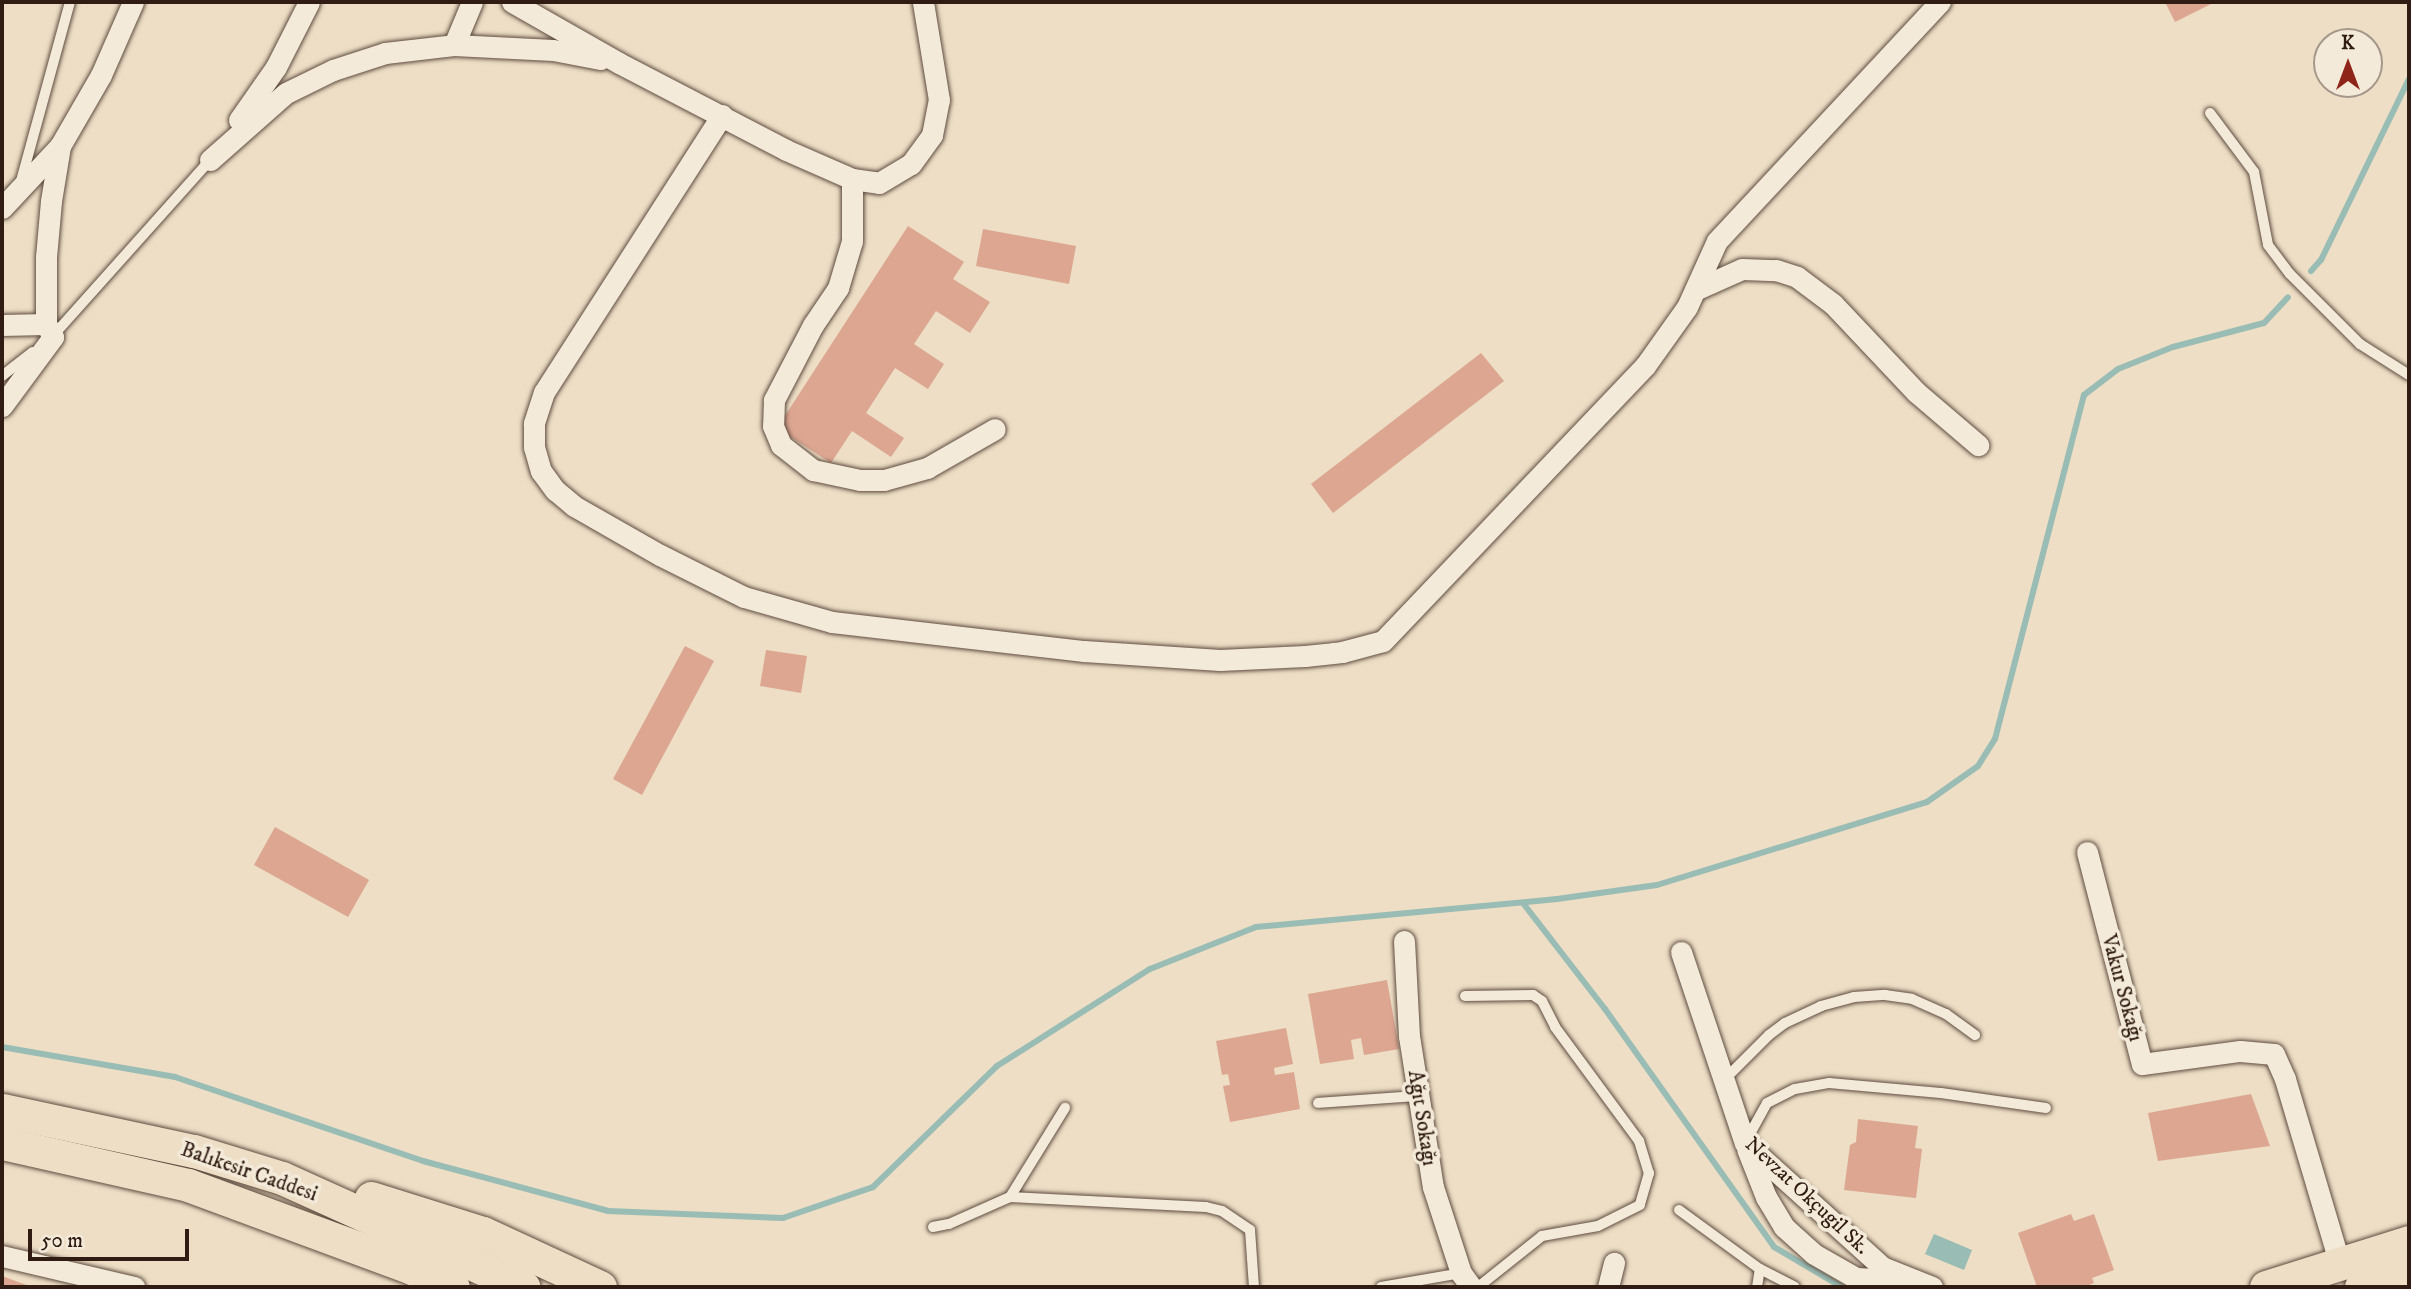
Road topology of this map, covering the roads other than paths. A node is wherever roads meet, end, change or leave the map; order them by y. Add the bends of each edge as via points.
1 (70, 2) edge
2 (133, 2) edge
3 (309, 2) edge
4 (472, 2) edge
5 (512, 2) edge
6 (923, 2) edge
7 (1940, 2) edge
8 (454, 45) junction
9 (619, 63) junction
10 (2210, 113) dead end
11 (722, 115) junction
12 (60, 146) junction
13 (210, 160) junction
14 (852, 179) junction
15 (19, 187) junction
16 (2, 208) edge
17 (1695, 290) junction
18 (2, 326) edge
19 (49, 331) junction
20 (2409, 375) edge
21 (2, 376) edge
22 (2, 407) edge
23 (995, 429) dead end
24 (1978, 445) dead end
25 (2087, 852) dead end
26 (1404, 941) dead end
27 (1681, 952) dead end
28 (1465, 996) dead end
29 (1975, 1035) dead end
30 (1724, 1080) junction
31 (1419, 1096) junction
32 (1318, 1103) dead end
33 (1065, 1108) dead end
34 (2046, 1108) dead end
35 (2, 1110) edge
36 (2, 1143) edge
37 (1745, 1143) junction
38 (282, 1178) junction
39 (1010, 1197) junction
40 (1679, 1210) dead end
41 (268, 1213) junction
42 (933, 1227) dead end
43 (2409, 1242) edge
44 (2, 1256) edge
45 (1614, 1263) dead end
46 (1760, 1269) junction
47 (2409, 1271) edge
48 (2351, 1276) edge
49 (1466, 1280) edge
50 (1892, 1280) edge
51 (134, 1287) edge
52 (397, 1287) edge
53 (453, 1287) edge
54 (523, 1287) edge
55 (600, 1287) edge
56 (1254, 1287) edge
57 (1381, 1287) edge
58 (1478, 1287) edge
59 (1608, 1287) edge
60 (1757, 1287) edge
61 (1795, 1287) edge
62 (1932, 1287) edge
63 (2266, 1287) edge

1 - 15 lane
2 - 12 street via 101,75
3 - 13 street via 276,67
4 - 8 street
5 - 9 street
6 - 14 street via 939,100 932,135 911,164 879,183
7 - 17 street via 1717,241
8 - 9 street via 553,50
8 - 13 street via 385,52 333,70 286,93
9 - 11 street
10 - 20 lane via 2254,172 2268,245 2290,274 2360,344
11 - 14 street
11 - 17 street via 558,367 534,423 534,447 541,471 574,506 744,597 832,622 1084,651 1220,660 1342,652 1383,641 1645,366
12 - 15 street
12 - 19 street via 48,226
13 - 19 lane
14 - 23 street via 852,241 838,288 774,400 773,426 781,445 813,470 884,480 927,468
15 - 16 street
17 - 24 street via 1742,269 1776,270 1797,277 1833,303 1916,393
18 - 19 street
19 - 21 lane
19 - 22 street
25 - 48 street, Vakur Sokağı via 2142,1064 2240,1051 2274,1054
26 - 31 street, Ağıt Sokağı via 1409,1036
27 - 30 street, Nevzat Okçugil Sk.
28 - 58 lane via 1533,995 1542,1001 1555,1027 1639,1141 1649,1173 1640,1205 1598,1226 1542,1236
29 - 30 lane via 1946,1014 1912,999 1854,997 1785,1023
30 - 37 street, Nevzat Okçugil Sk.
31 - 32 lane
31 - 49 street, Ağıt Sokağı via 1433,1187
33 - 39 lane
34 - 37 lane via 1829,1083 1796,1089 1768,1103
35 - 38 main road, Balıkesir Caddesi via 194,1151
36 - 41 main road, Balıkesir Caddesi via 188,1185
37 - 50 street, Nevzat Okçugil Sk.
37 - 50 street via 1766,1197 1784,1227 1814,1254 1856,1278
38 - 54 main road, Balıkesir Caddesi
38 - 55 main road via 357,1194 483,1233
39 - 42 lane
39 - 56 lane via 1222,1211 1250,1230
40 - 46 lane
41 - 52 main road
41 - 53 main road, Balıkesir Caddesi
43 - 48 main road
44 - 51 street
45 - 59 street
46 - 60 lane
46 - 61 lane
47 - 48 main road
48 - 63 main road
49 - 57 lane
50 - 62 street, Nevzat Okçugil Sk.

